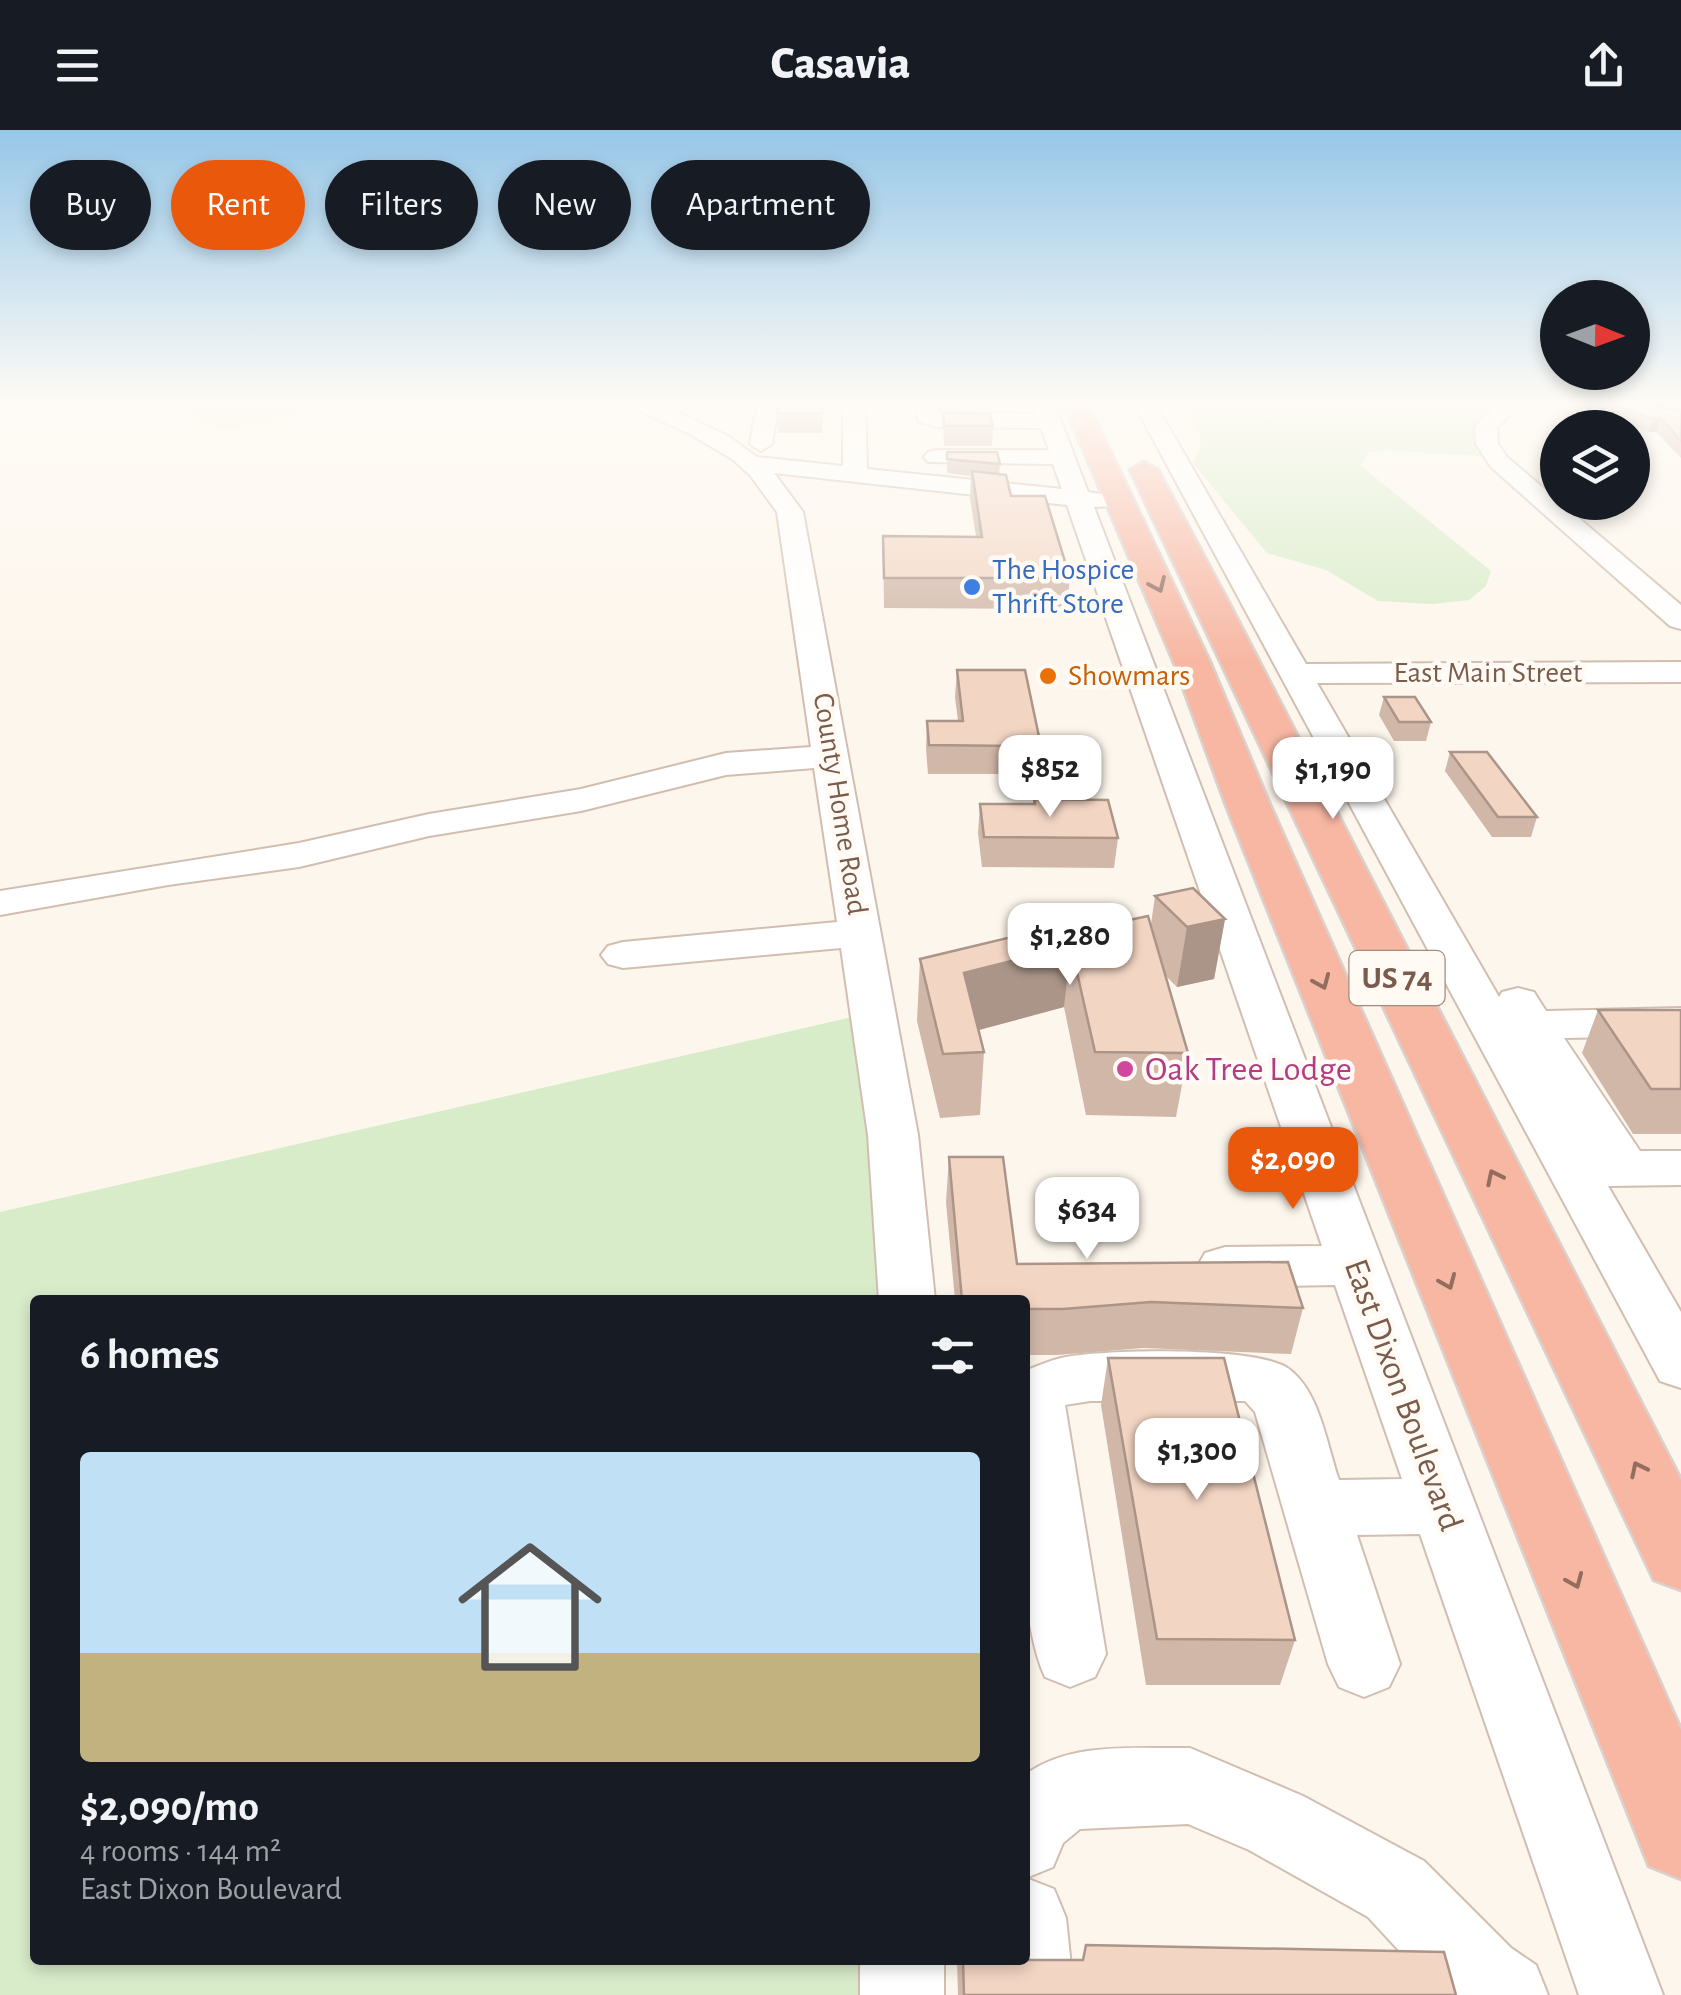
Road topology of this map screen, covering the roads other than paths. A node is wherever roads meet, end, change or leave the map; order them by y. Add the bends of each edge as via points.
1 (776, 487) edge
2 (1066, 487) edge
3 (1075, 487) edge
4 (1154, 487) edge
5 (1190, 487) edge
6 (1528, 487) edge
7 (1681, 620) edge
8 (1182, 641) junction
9 (1681, 672) edge
10 (1294, 674) junction
11 (830, 756) junction
12 (1308, 788) junction
13 (1359, 789) junction
14 (1188, 803) junction
15 (1248, 804) junction
16 (0, 903) edge
17 (861, 932) junction
18 (623, 955) dead end
19 (1681, 1022) edge
20 (1513, 1025) junction
21 (1428, 1044) junction
22 (1552, 1093) junction
23 (1681, 1168) edge
24 (1625, 1169) junction
25 (1572, 1170) junction
26 (1356, 1265) junction
27 (1180, 1267) edge
28 (907, 1295) edge
29 (1681, 1366) edge
30 (1030, 1396) edge
31 (1030, 1402) edge
32 (1444, 1506) junction
33 (1315, 1508) junction
34 (1681, 1556) edge
35 (1070, 1654) dead end
36 (1364, 1664) dead end
37 (1030, 1824) edge
38 (1681, 1834) edge
39 (902, 1965) edge
40 (1029, 1965) edge
41 (902, 1995) edge
42 (1032, 1995) edge
43 (1506, 1995) edge
44 (1621, 1995) edge

1 - 11 street, County Home Road via 790,512
2 - 14 street, East Dixon Boulevard
3 -> 8 highway, US 74
4 - 12 highway, US 74
5 - 10 street
6 - 7 street
8 - 12 highway via 1224,683 1268,774
8 - 15 highway, US 74
9 - 10 street, East Main Street
10 - 13 street
11 - 16 street via 726,764 300,856
11 - 17 street, County Home Road
12 - 13 street
12 - 21 highway, US 74
13 - 20 street via 1456,962 1490,965
14 - 15 street
14 - 26 street, East Dixon Boulevard
15 - 21 highway via 1286,818 1368,977
15 -> 38 highway, US 74
17 - 18 street
17 - 28 street, County Home Road via 893,1135
19 - 20 street
20 - 22 street
34 -> 21 highway, US 74
22 - 24 street
22 - 25 street
23 - 24 street
24 - 25 street
25 - 29 street
26 - 27 street
26 - 32 street, East Dixon Boulevard
30 - 33 street via 1063,1380 1256,1378 1282,1401
31 - 35 street
32 - 33 street
32 - 44 street, East Dixon Boulevard
33 - 36 street
37 - 43 street via 1063,1794 1190,1786 1396,1889
39 - 41 street
40 - 42 street

